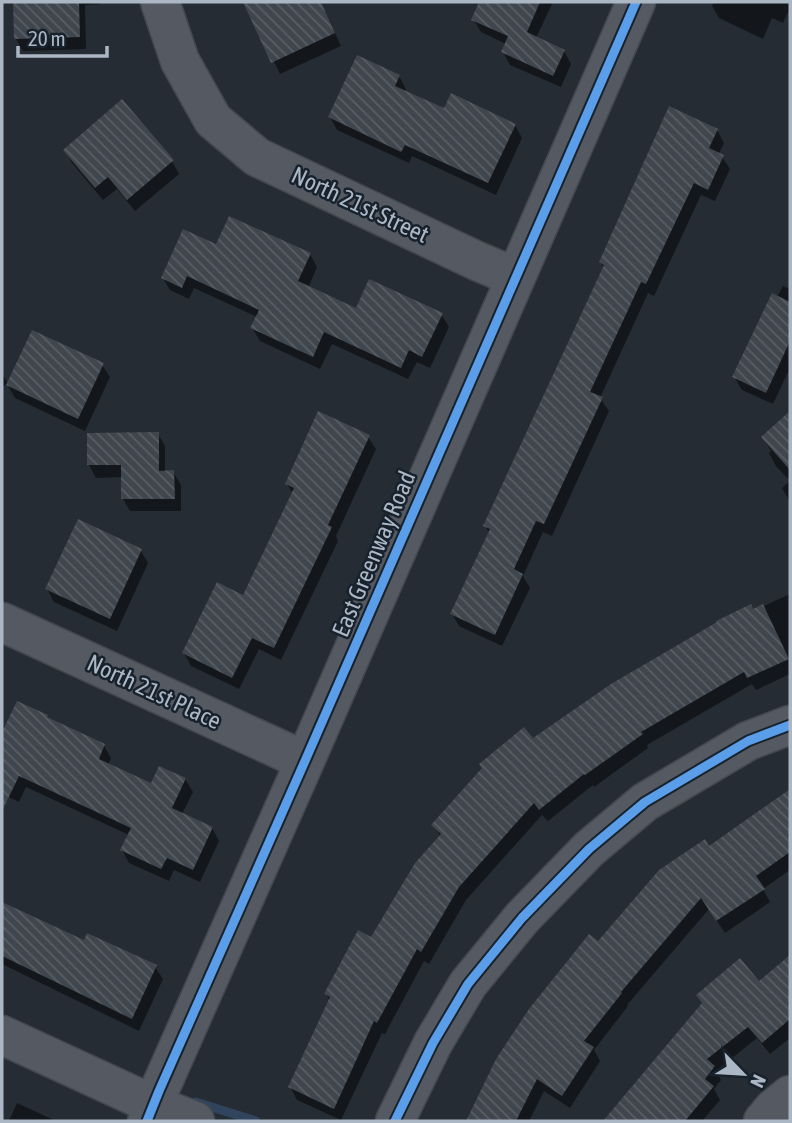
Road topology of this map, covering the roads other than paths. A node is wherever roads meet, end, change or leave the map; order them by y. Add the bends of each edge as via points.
1 (160, 2) edge
2 (636, 2) edge
3 (515, 276) junction
4 (2, 622) edge
5 (790, 725) edge
6 (305, 761) junction
7 (2, 1035) edge
8 (790, 1095) edge
9 (150, 1113) edge
10 (195, 1121) edge
11 (394, 1121) edge
12 (763, 1121) edge

1 - 3 street, North 21st Street via 180,61 213,120 257,157
2 - 3 street, East Greenway Road
3 - 6 street, East Greenway Road
4 - 6 street, North 21st Place
5 - 11 street via 748,741 645,802 589,849 522,918 468,984
6 - 9 street, East Greenway Road
7 - 9 street
8 - 12 street
9 - 10 street

